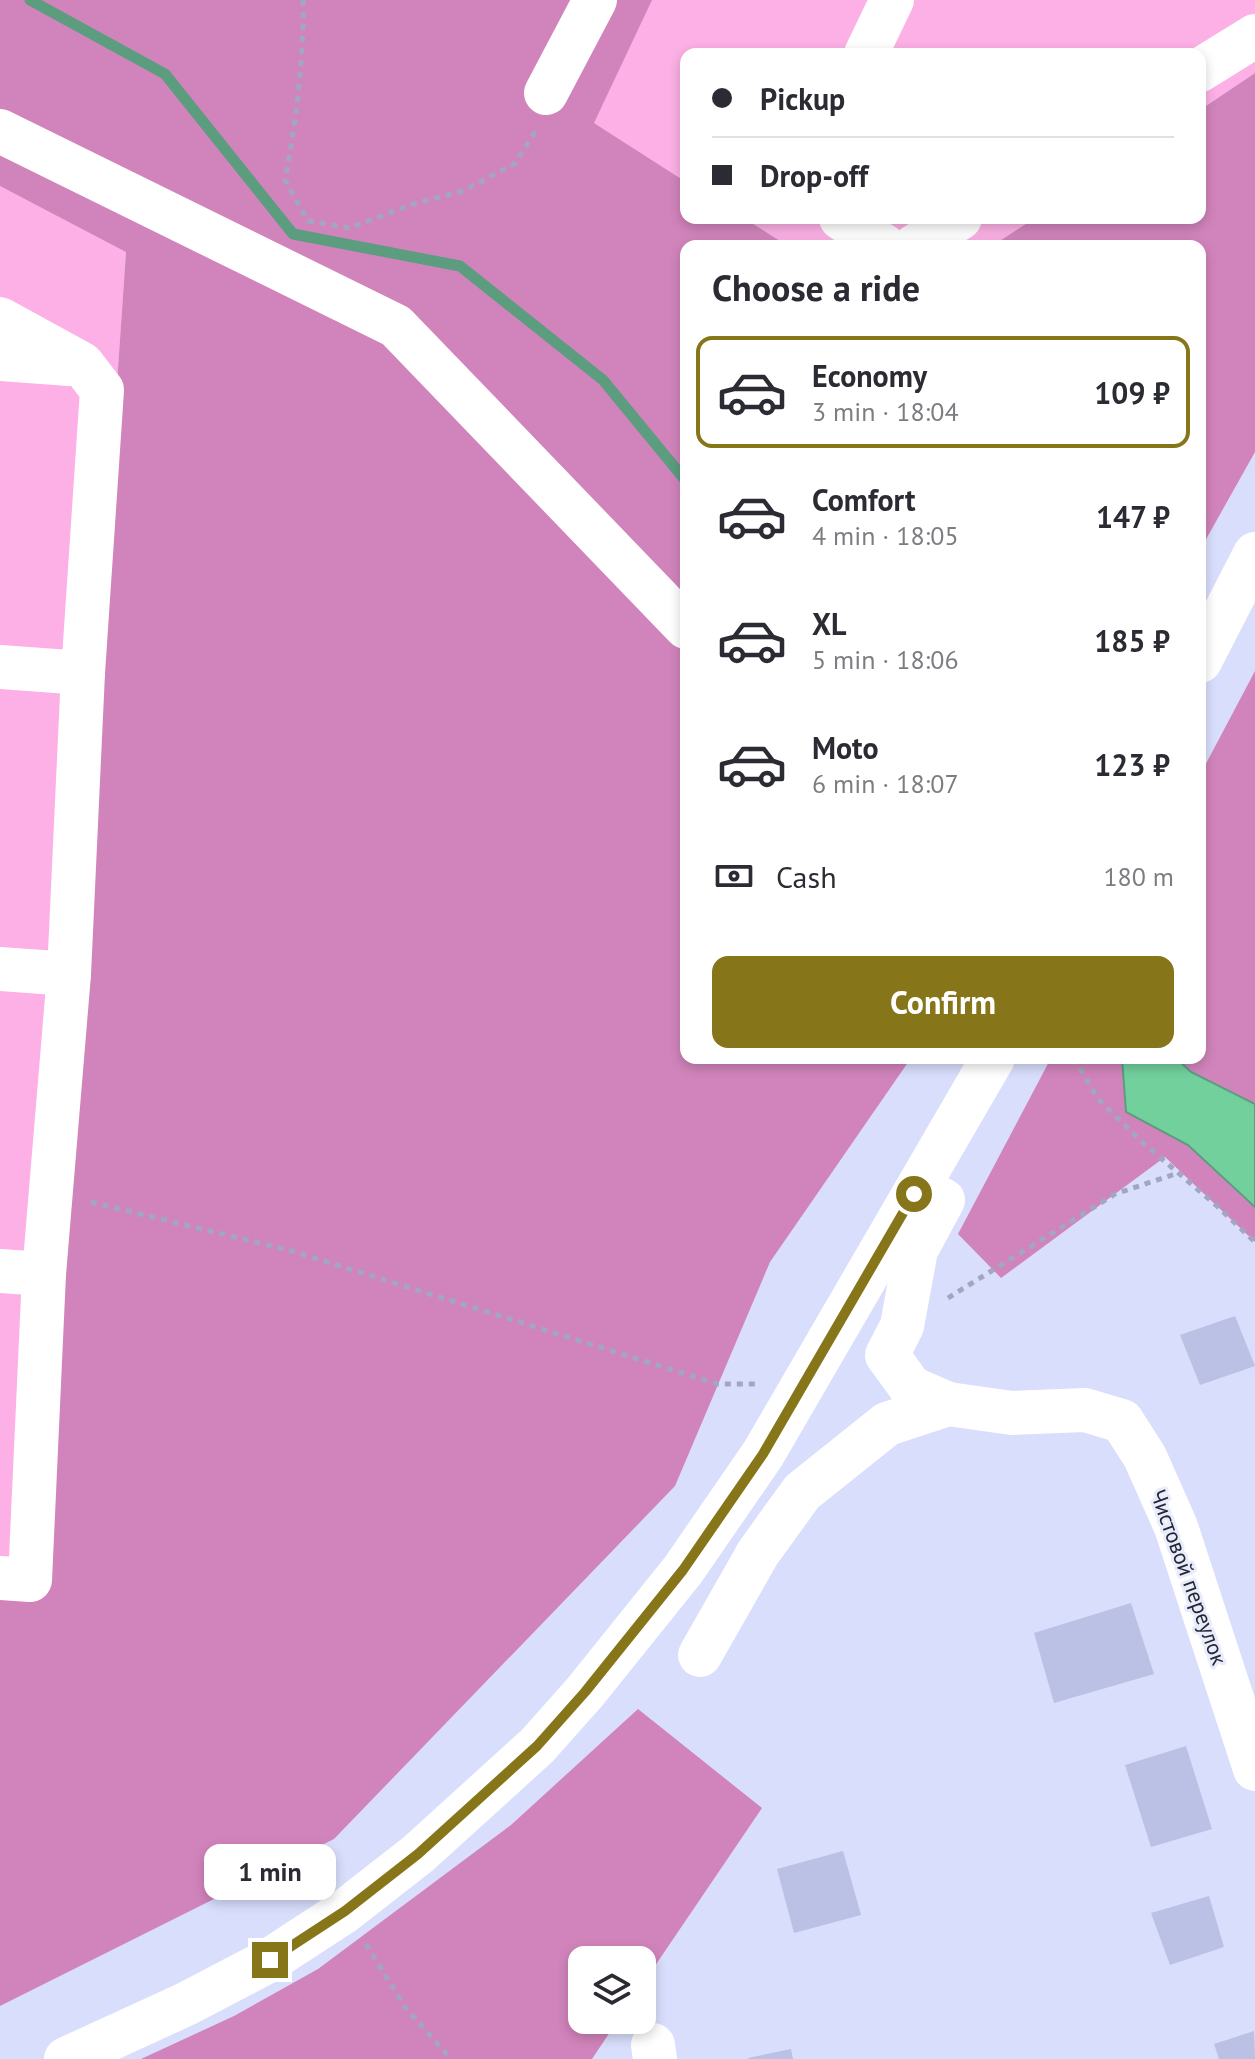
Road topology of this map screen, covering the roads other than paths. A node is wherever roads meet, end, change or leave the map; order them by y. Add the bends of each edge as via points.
1 (595, 0) edge
2 (892, 0) edge
3 (1255, 36) edge
4 (869, 48) edge
5 (1206, 66) edge
6 (546, 93) road end
7 (0, 131) edge
8 (850, 224) edge
9 (950, 224) edge
10 (875, 240) edge
11 (925, 240) edge
12 (0, 319) edge
13 (0, 359) edge
14 (82, 364) junction
15 (1255, 554) edge
16 (680, 621) edge
17 (1206, 649) edge
18 (0, 667) edge
19 (83, 673) junction
20 (0, 969) edge
21 (69, 974) junction
22 (990, 1064) edge
23 (1018, 1064) edge
24 (0, 1271) edge
25 (44, 1274) junction
26 (948, 1404) junction
27 (0, 1578) edge
28 (700, 1655) dead end
29 (1255, 1769) edge
30 (66, 2059) edge

1 - 6 street
2 - 4 street
3 - 5 street
7 - 16 street via 396,326
8 - 10 street
9 - 11 street
12 - 14 street
13 - 14 street
14 - 19 street via 102,390
15 - 17 street
18 - 19 street
19 - 21 street
20 - 21 street
21 - 25 street
22 - 30 street via 763,1454 683,1570 537,1746 418,1854 345,1911 270,1960
23 - 26 street via 916,1250 902,1326 887,1355 911,1388
24 - 25 street
25 - 27 street via 30,1580
26 - 28 street via 887,1424 802,1492 758,1553
26 - 29 street, Чистовой переулок via 1012,1413 1085,1410 1122,1421 1145,1457 1176,1527

